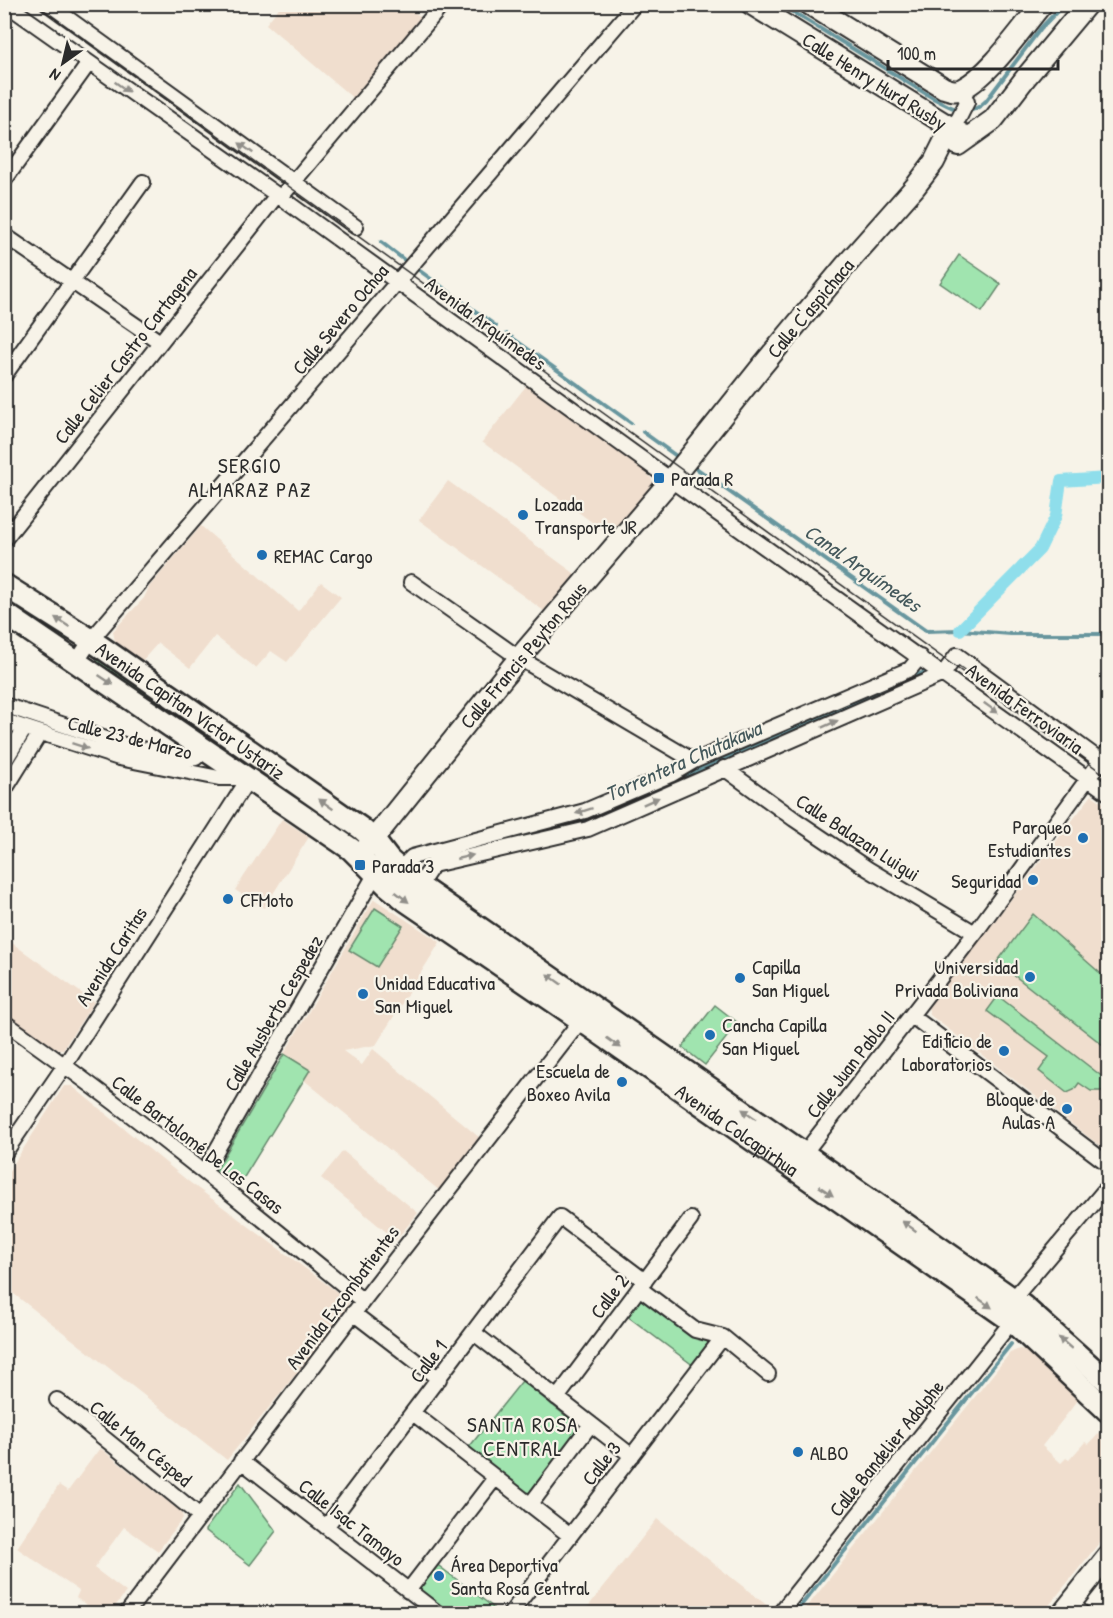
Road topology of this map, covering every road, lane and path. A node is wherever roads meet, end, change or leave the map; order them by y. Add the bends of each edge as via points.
1 (6, 4) edge
2 (443, 4) edge
3 (635, 4) edge
4 (751, 4) edge
5 (809, 4) edge
6 (1042, 4) edge
7 (1087, 4) edge
8 (50, 5) edge
9 (89, 63) junction
10 (964, 96) junction
11 (960, 128) junction
12 (4, 181) edge
13 (143, 182) dead end
14 (294, 182) junction
15 (278, 197) junction
16 (356, 227) dead end
17 (4, 235) edge
18 (71, 280) junction
19 (397, 283) junction
20 (160, 342) junction
21 (4, 376) edge
22 (688, 457) joint
23 (671, 480) junction
24 (4, 540) edge
25 (411, 582) dead end
26 (4, 585) edge
27 (4, 613) edge
28 (91, 640) junction
29 (519, 657) junction
30 (920, 657) junction
31 (76, 660) junction
32 (943, 674) junction
33 (4, 705) edge
34 (4, 721) edge
35 (25, 728) junction
36 (40, 733) junction
37 (204, 748) junction
38 (1106, 759) edge
39 (694, 760) junction
40 (4, 762) edge
41 (724, 768) junction
42 (249, 778) junction
43 (1089, 779) junction
44 (4, 791) edge
45 (1108, 793) edge
46 (373, 839) junction
47 (360, 856) junction
48 (399, 870) junction
49 (376, 873) junction
50 (419, 886) junction
51 (975, 933) junction
52 (587, 1012) junction
53 (912, 1016) junction
54 (4, 1022) edge
55 (65, 1065) junction
56 (4, 1155) edge
57 (799, 1161) junction
58 (1108, 1164) edge
59 (204, 1172) junction
60 (1104, 1191) dead end
61 (691, 1219) dead end
62 (642, 1284) junction
63 (363, 1301) junction
64 (1016, 1309) junction
65 (353, 1313) junction
66 (474, 1333) junction
67 (723, 1337) junction
68 (768, 1374) dead end
69 (439, 1379) junction
70 (1108, 1382) edge
71 (557, 1398) junction
72 (57, 1400) dead end
73 (1108, 1411) edge
74 (413, 1413) junction
75 (591, 1424) junction
76 (632, 1456) junction
77 (242, 1461) junction
78 (495, 1478) junction
79 (530, 1504) junction
80 (200, 1516) junction
81 (326, 1527) junction
82 (569, 1535) junction
83 (1108, 1556) edge
84 (408, 1591) junction
85 (1072, 1610) edge
86 (126, 1614) edge
87 (439, 1614) edge
88 (510, 1614) edge
89 (779, 1614) edge

1 - 9 street, Avenida Arquímedes
2 - 14 street, Calle Celier Castro Cartagena
3 - 19 street, Calle Severo Ochoa
4 - 11 street, Calle Henry Hurd Rusby
5 - 10 street, Calle Henry Hurd Rusby via 944,88
6 - 10 street
7 - 11 street via 993,120
14 -> 8 street
9 - 12 street
9 -> 15 street, Avenida Arquímedes
10 - 11 street
11 - 22 street, Calle C'aspichaca
13 - 18 street
14 - 15 street, Calle Celier Castro Cartagena
14 - 16 street
15 - 19 street, Avenida Arquímedes
15 - 20 street, Calle Celier Castro Cartagena
17 - 18 street
18 - 20 street
18 - 21 street
19 - 23 street, Avenida Arquímedes
19 - 28 street, Calle Severo Ochoa
20 - 24 street, Calle Celier Castro Cartagena
22 - 23 street, Calle Francis Peyton Rous
23 - 29 street, Calle Francis Peyton Rous
23 - 30 street, Avenida Arquímedes
25 - 29 street
28 -> 26 main road, Avenida Capitan Víctor Ustariz
27 - 31 main road, Avenida Capitan Víctor Ustariz
28 - 31 street, Calle Severo Ochoa
46 -> 28 main road, Avenida Capitan Víctor Ustariz
29 - 39 street
29 - 46 street, Calle Francis Peyton Rous
30 - 32 street, Avenida Arquímedes
30 - 39 street via 910,669
31 -> 37 main road, Avenida Capitan Víctor Ustariz
32 - 38 street, Avenida Ferroviaria via 957,655
41 -> 32 street
32 -> 43 street, Avenida Ferroviaria
33 - 37 street via 124,745 187,759 196,758
34 - 35 street, Calle 23 de Marzo
35 - 36 street, Calle 23 de Marzo
35 - 40 street
36 -> 42 street, Calle 23 de Marzo via 119,758 219,778
36 - 44 street
37 - 42 main road, Avenida Capitan Víctor Ustariz
38 - 43 street, Calle Juan Pablo II
39 -> 48 street via 672,774 585,811 412,857
50 -> 41 street via 433,865 588,829
41 - 51 street, Calle Balazan Luigui via 859,862
42 - 47 main road, Avenida Capitan Víctor Ustariz
42 - 55 street, Avenida Caritas
43 - 45 street, Avenida Ferroviaria
43 - 51 street, Calle Juan Pablo II
46 - 47 street, Calle Francis Peyton Rous
46 - 48 main road, Avenida Colcapirhua
47 - 49 main road, Avenida Colcapirhua
48 - 50 main road, Avenida Colcapirhua
49 -> 52 main road, Avenida Colcapirhua via 405,900
49 - 59 street, Calle Ausberto Cespedez
52 -> 50 main road, Avenida Colcapirhua
51 - 53 street, Calle Juan Pablo II
52 - 57 main road, Avenida Colcapirhua
52 - 63 street, Avenida Excombatientes
53 - 57 street, Calle Juan Pablo II
53 - 58 street
54 - 55 street, Calle Bartolomé De Las Casas
55 - 56 street, Avenida Caritas
55 - 59 street, Calle Bartolomé De Las Casas
57 - 64 main road, Avenida Colcapirhua
59 - 63 street, Calle Bartolomé De Las Casas
60 - 64 street, Calle Bandelier Adolphe
61 - 62 street, Calle 2
62 - 66 street, Calle 1 via 560,1217
62 - 67 street via 695,1330
62 - 71 street, Calle 2
63 - 65 street, Avenida Excombatientes
70 -> 64 main road, Avenida Colcapirhua
64 - 73 main road, Avenida Colcapirhua
64 - 89 street, Calle Bandelier Adolphe
65 - 69 street
65 - 77 street, Avenida Excombatientes
66 - 69 street, Calle 1
66 - 71 street
67 - 68 street
67 - 76 street, Calle 3
69 - 74 street, Calle 1
71 - 75 street
72 - 80 street, Calle Man Césped
74 - 78 street
74 - 81 street, Calle 1
75 - 76 street
75 - 79 street
76 - 82 street, Calle 3
77 - 80 street, Avenida Excombatientes
77 - 81 street, Calle Isac Tamayo
78 - 79 street
78 - 84 street
79 - 82 street
80 - 86 street, Avenida Excombatientes
81 - 84 street, Calle Isac Tamayo
82 - 88 street, Calle 3
83 - 85 street
84 - 87 street, Calle Isac Tamayo

